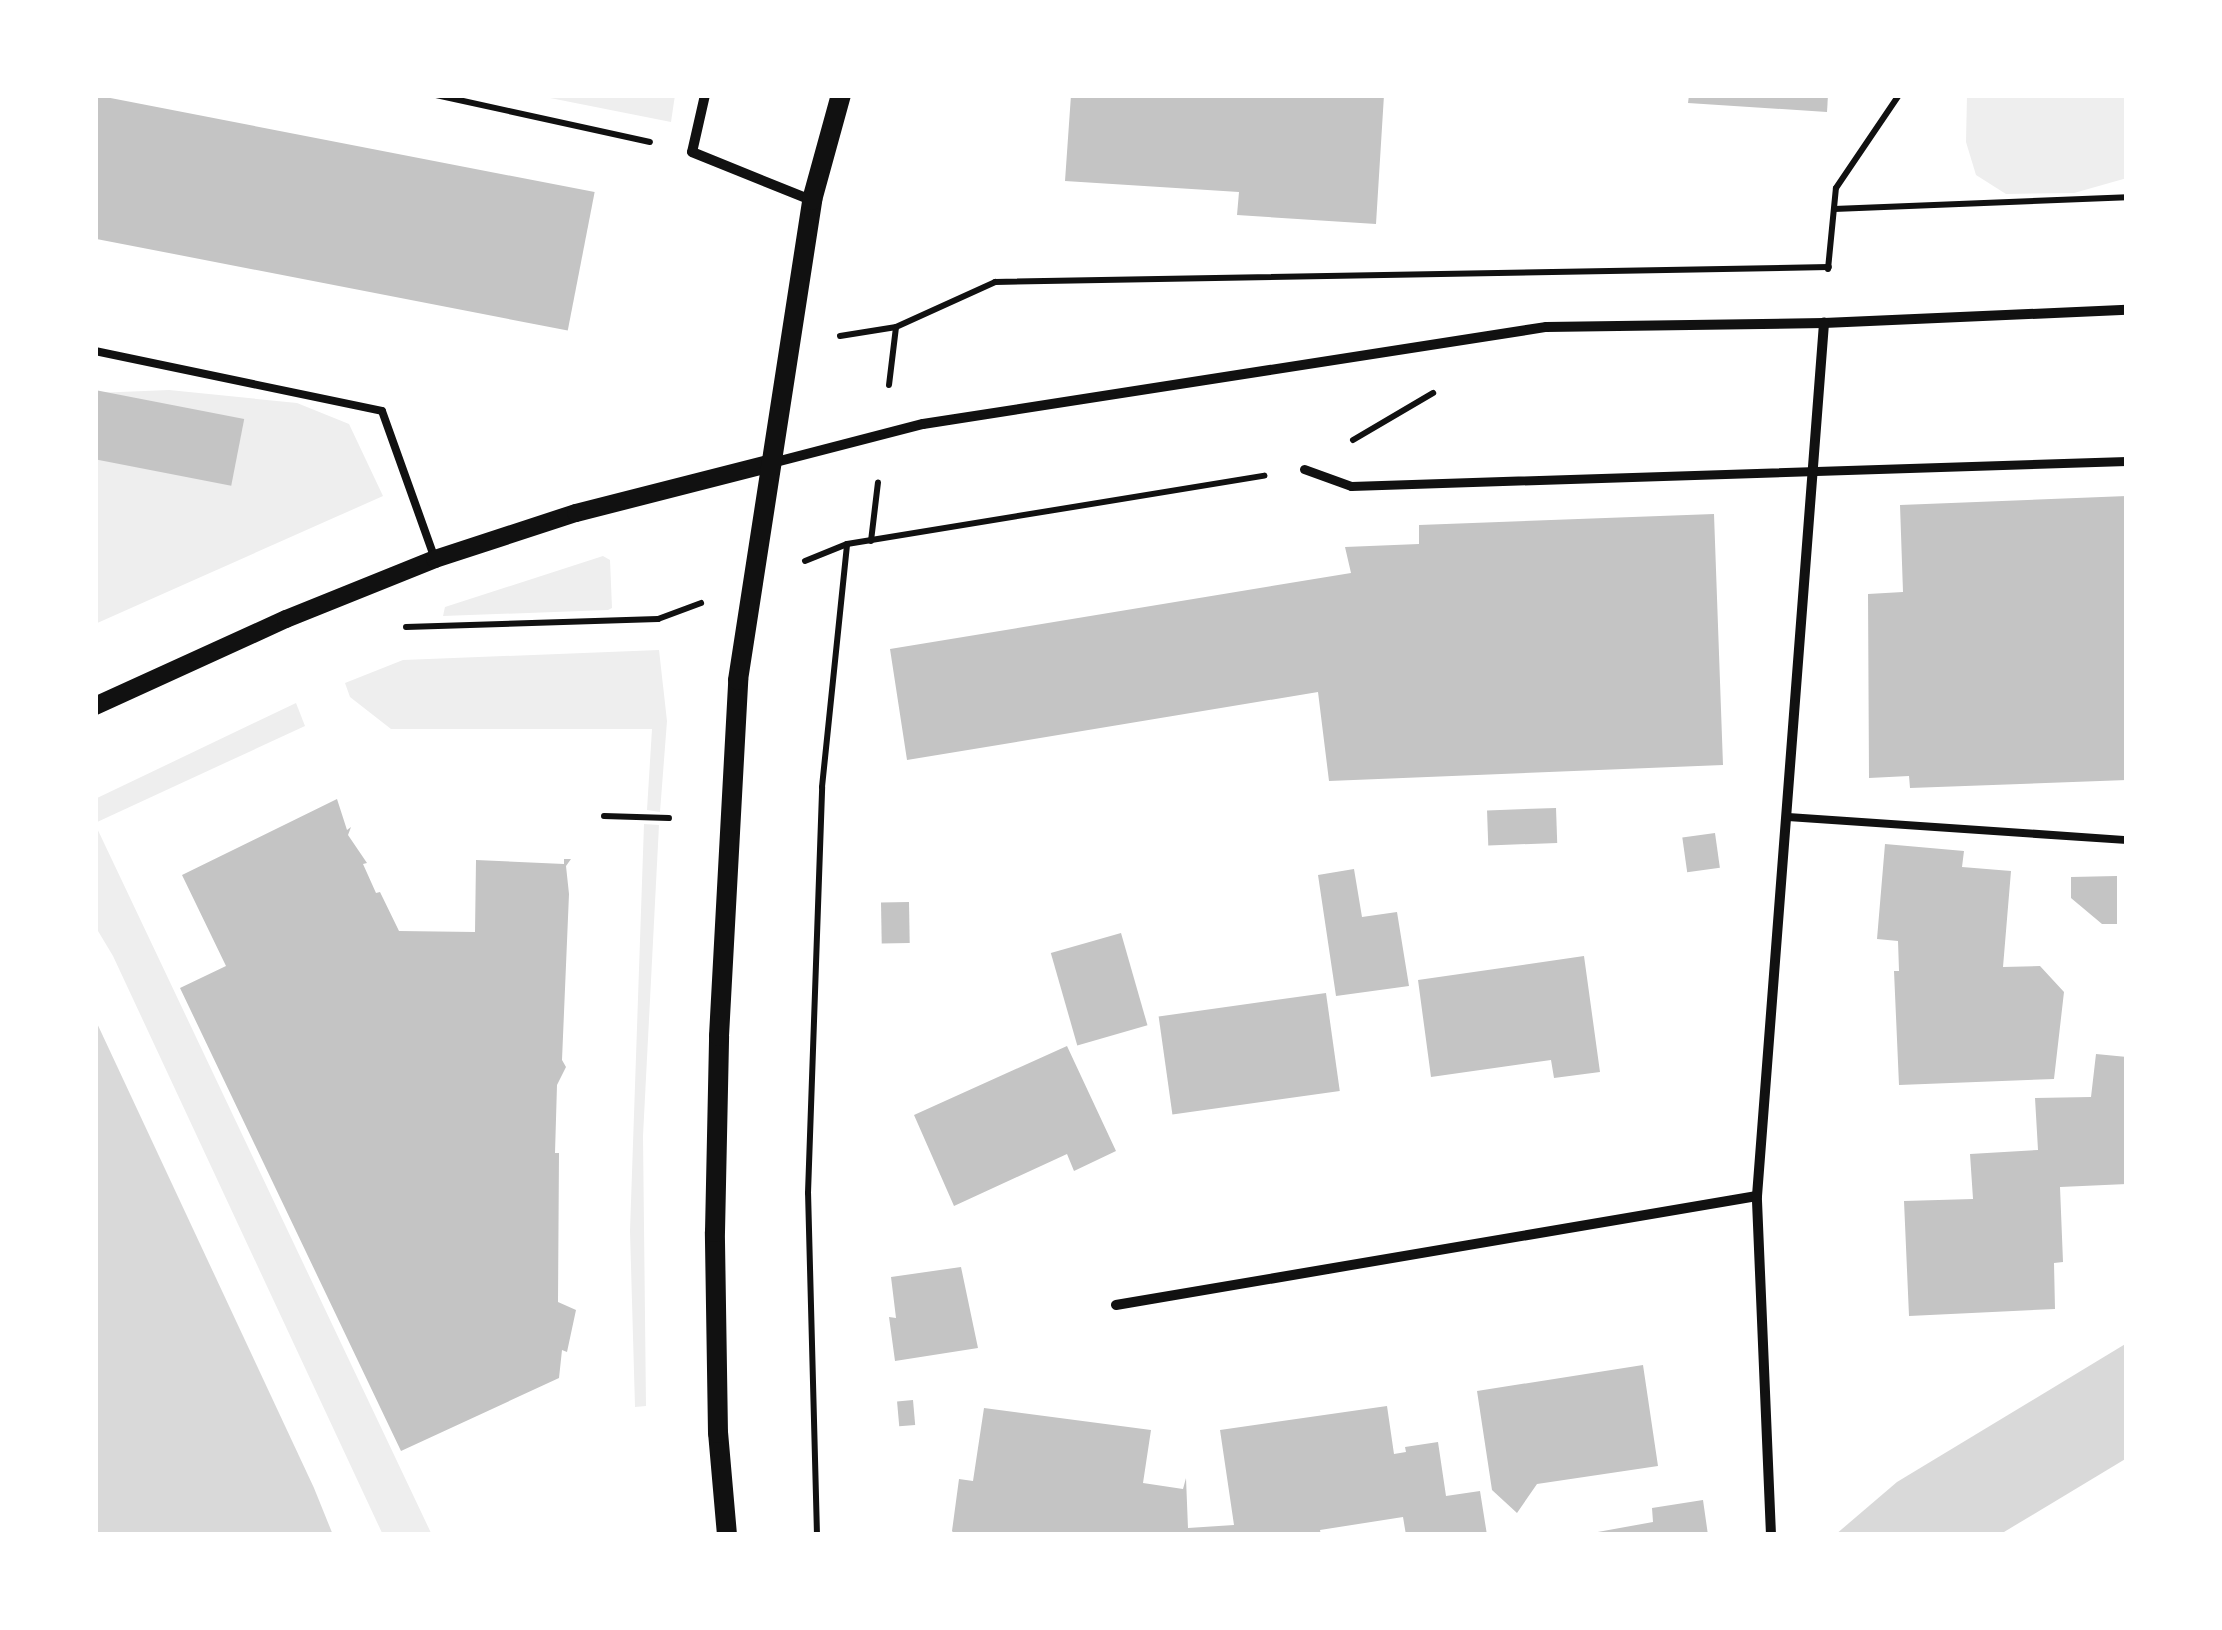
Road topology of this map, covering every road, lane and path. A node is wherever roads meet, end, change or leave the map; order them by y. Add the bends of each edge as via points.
1 (436, 95) edge
2 (706, 95) edge
3 (841, 95) edge
4 (1898, 95) edge
5 (692, 152) junction
6 (2127, 196) edge
7 (812, 200) junction
8 (1834, 210) junction
9 (1828, 267) junction
10 (2127, 310) edge
11 (1824, 323) junction
12 (896, 327) dead end
13 (95, 352) edge
14 (1449, 384) dead end
15 (2127, 461) edge
16 (772, 463) junction
17 (1304, 469) junction
18 (1810, 470) junction
19 (847, 544) junction
20 (435, 558) junction
21 (754, 582) junction
22 (389, 628) dead end
23 (95, 706) edge
24 (604, 816) dead end
25 (1788, 817) junction
26 (669, 818) dead end
27 (2127, 840) edge
28 (1757, 1196) junction
29 (1116, 1305) dead end
30 (1770, 1533) edge
31 (727, 1535) edge
32 (817, 1535) edge

1 - 5 path
2 - 5 street
3 - 7 main road
4 - 8 path via 1836,188
5 - 7 street
6 - 8 path
7 - 16 main road
8 - 9 path
9 - 11 path
9 - 12 path via 995,282
10 - 11 street
11 - 16 street via 1546,327 923,424
11 - 18 street
13 - 20 lane via 382,412
14 - 17 path
15 - 18 street
16 - 20 street via 576,513
16 - 21 main road
17 - 18 street via 1351,486
17 - 19 path
18 - 25 street
19 - 21 path
19 - 32 path via 822,787 808,1193
20 - 23 street
21 - 22 path via 658,620
21 - 31 main road via 738,680 719,1036 718,1433
24 - 26 path
25 - 27 lane
25 - 28 street
28 - 29 street
28 - 30 street

